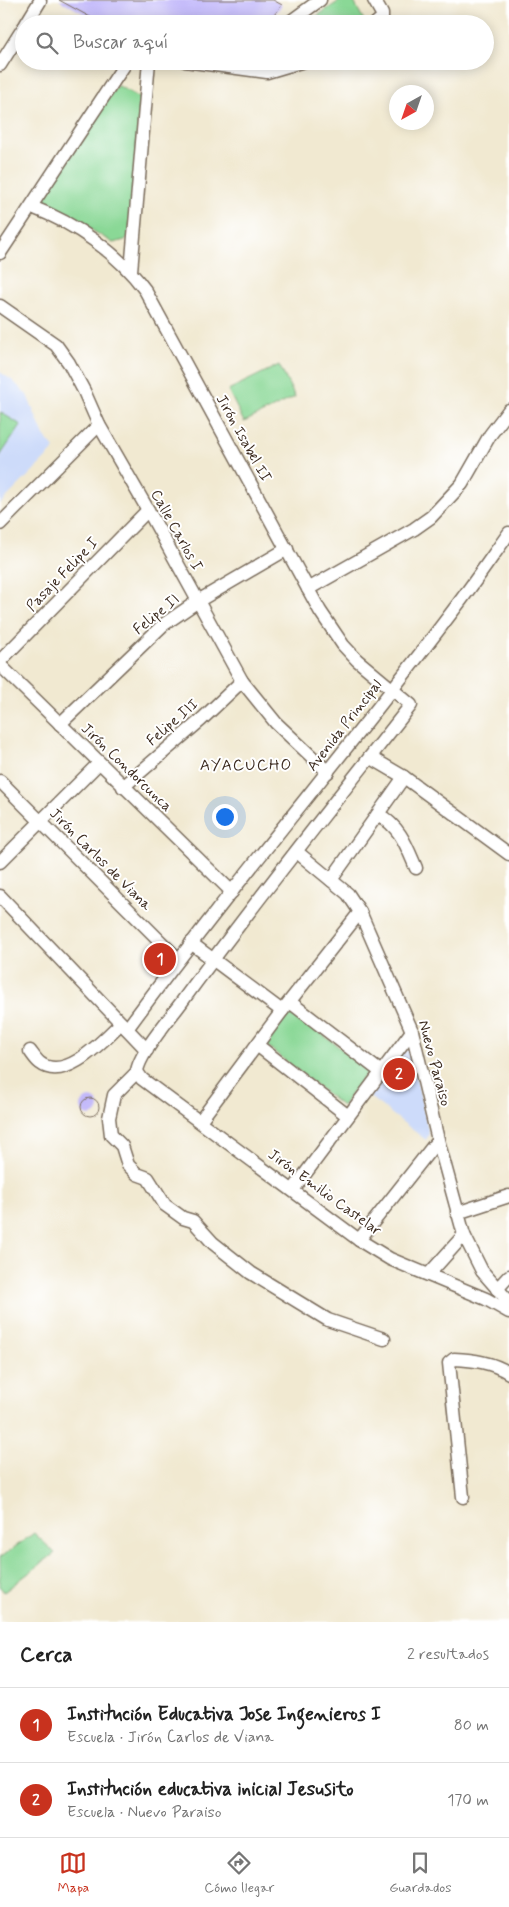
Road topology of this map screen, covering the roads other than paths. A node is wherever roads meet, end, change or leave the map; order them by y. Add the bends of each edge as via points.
1 (320, 0) edge
2 (374, 0) edge
3 (40, 1) edge
4 (31, 15) edge
5 (299, 15) edge
6 (382, 15) edge
7 (15, 41) edge
8 (0, 65) edge
9 (121, 70) edge
10 (148, 70) edge
11 (260, 70) edge
12 (274, 70) edge
13 (32, 207) junction
14 (0, 253) edge
15 (131, 271) junction
16 (0, 306) edge
17 (509, 410) edge
18 (98, 425) junction
19 (148, 510) junction
20 (0, 524) edge
21 (509, 533) edge
22 (287, 549) junction
23 (308, 589) junction
24 (198, 601) junction
25 (0, 663) edge
26 (242, 681) junction
27 (392, 688) junction
28 (60, 724) junction
29 (370, 757) junction
30 (99, 763) junction
31 (328, 772) junction
32 (404, 777) junction
33 (0, 781) edge
34 (123, 787) junction
35 (378, 814) junction
36 (41, 822) junction
37 (297, 852) junction
38 (509, 854) edge
39 (0, 862) edge
40 (416, 868) dead end
41 (331, 880) junction
42 (232, 892) junction
43 (0, 896) edge
44 (360, 912) junction
45 (191, 943) junction
46 (213, 959) junction
47 (178, 960) junction
48 (286, 1007) junction
49 (124, 1026) junction
50 (412, 1031) junction
51 (257, 1045) junction
52 (147, 1050) junction
53 (30, 1051) dead end
54 (137, 1072) junction
55 (381, 1072) junction
56 (348, 1116) junction
57 (200, 1121) junction
58 (438, 1140) junction
59 (293, 1190) junction
60 (509, 1196) edge
61 (457, 1213) junction
62 (464, 1236) junction
63 (359, 1240) junction
64 (429, 1274) junction
65 (509, 1276) edge
66 (497, 1288) junction
67 (509, 1302) edge
68 (509, 1312) edge
69 (384, 1339) dead end
70 (509, 1373) edge
71 (463, 1497) dead end

1 - 5 street
2 - 6 street
3 - 4 street
7 - 8 street
9 - 13 street
10 - 15 street
11 - 12 street
13 - 14 street
13 - 15 street, Jirón Isabel II via 90,237
15 - 22 street, Jirón Isabel II via 146,290
16 - 18 street, Calle Carlos I via 56,345 84,391
17 - 23 street via 490,435 462,484 431,516 414,529
18 - 19 street, Calle Carlos I
18 - 20 street
19 - 24 street, Calle Carlos I
19 - 25 street, Pasaje Felipe I
21 - 27 street, Avenida Principal via 450,616
22 - 23 street, Jirón Isabel II
22 - 24 street, Felipe II
23 - 27 street, Jirón Isabel II via 343,645
24 - 26 street, Calle Carlos I
24 - 28 street, Felipe II via 163,625
25 - 28 street, Jirón Condorcunca
26 - 31 street, Calle Carlos I via 276,723
26 - 34 street, Felipe III
27 - 29 street, Jirón Isabel II via 411,705
27 - 31 street, Avenida Principal
28 - 30 street, Jirón Condorcunca
29 - 32 street
29 - 37 street
30 - 34 street, Jirón Condorcunca
30 - 36 street
31 - 42 street, Avenida Principal
32 - 35 street
32 - 38 street
33 - 36 street, Jirón Carlos de Viana
34 - 42 street, Jirón Condorcunca
35 - 40 street via 389,820 402,836
35 - 41 street
36 - 39 street
36 - 47 street, Jirón Carlos de Viana
37 - 41 street, Nuevo Paraiso
37 - 46 street
41 - 44 street, Nuevo Paraiso via 348,894
42 - 45 street, Avenida Principal
43 - 49 street
44 - 48 street
44 - 50 street, Nuevo Paraiso
45 - 46 street
45 - 47 street, Avenida Principal
46 - 48 street
46 - 52 street
47 - 49 street, Avenida Principal
48 - 51 street
48 - 55 street
49 - 52 street
49 - 53 street, Avenida Principal via 82,1059 58,1069 41,1064
50 - 55 street
50 - 58 street, Nuevo Paraiso
51 - 56 street
51 - 57 street
52 - 54 street via 137,1065
54 - 57 street, Jirón Emilio Castelar
54 - 69 street via 114,1095 109,1118 111,1135 122,1146 128,1164 137,1174 148,1178 165,1204 183,1218 193,1221 213,1243 251,1273 328,1320
55 - 56 street
56 - 59 street
57 - 59 street, Jirón Emilio Castelar
58 - 61 street, Nuevo Paraiso
58 - 63 street
59 - 63 street, Jirón Emilio Castelar
60 - 61 street
61 - 62 street, Nuevo Paraiso
62 - 64 street
62 - 66 street, Nuevo Paraiso via 482,1271
63 - 64 street, Jirón Emilio Castelar via 390,1259
64 - 68 street, Jirón Emilio Castelar
65 - 66 street
66 - 67 street, Nuevo Paraiso
70 - 71 street via 478,1361 454,1359 448,1363

